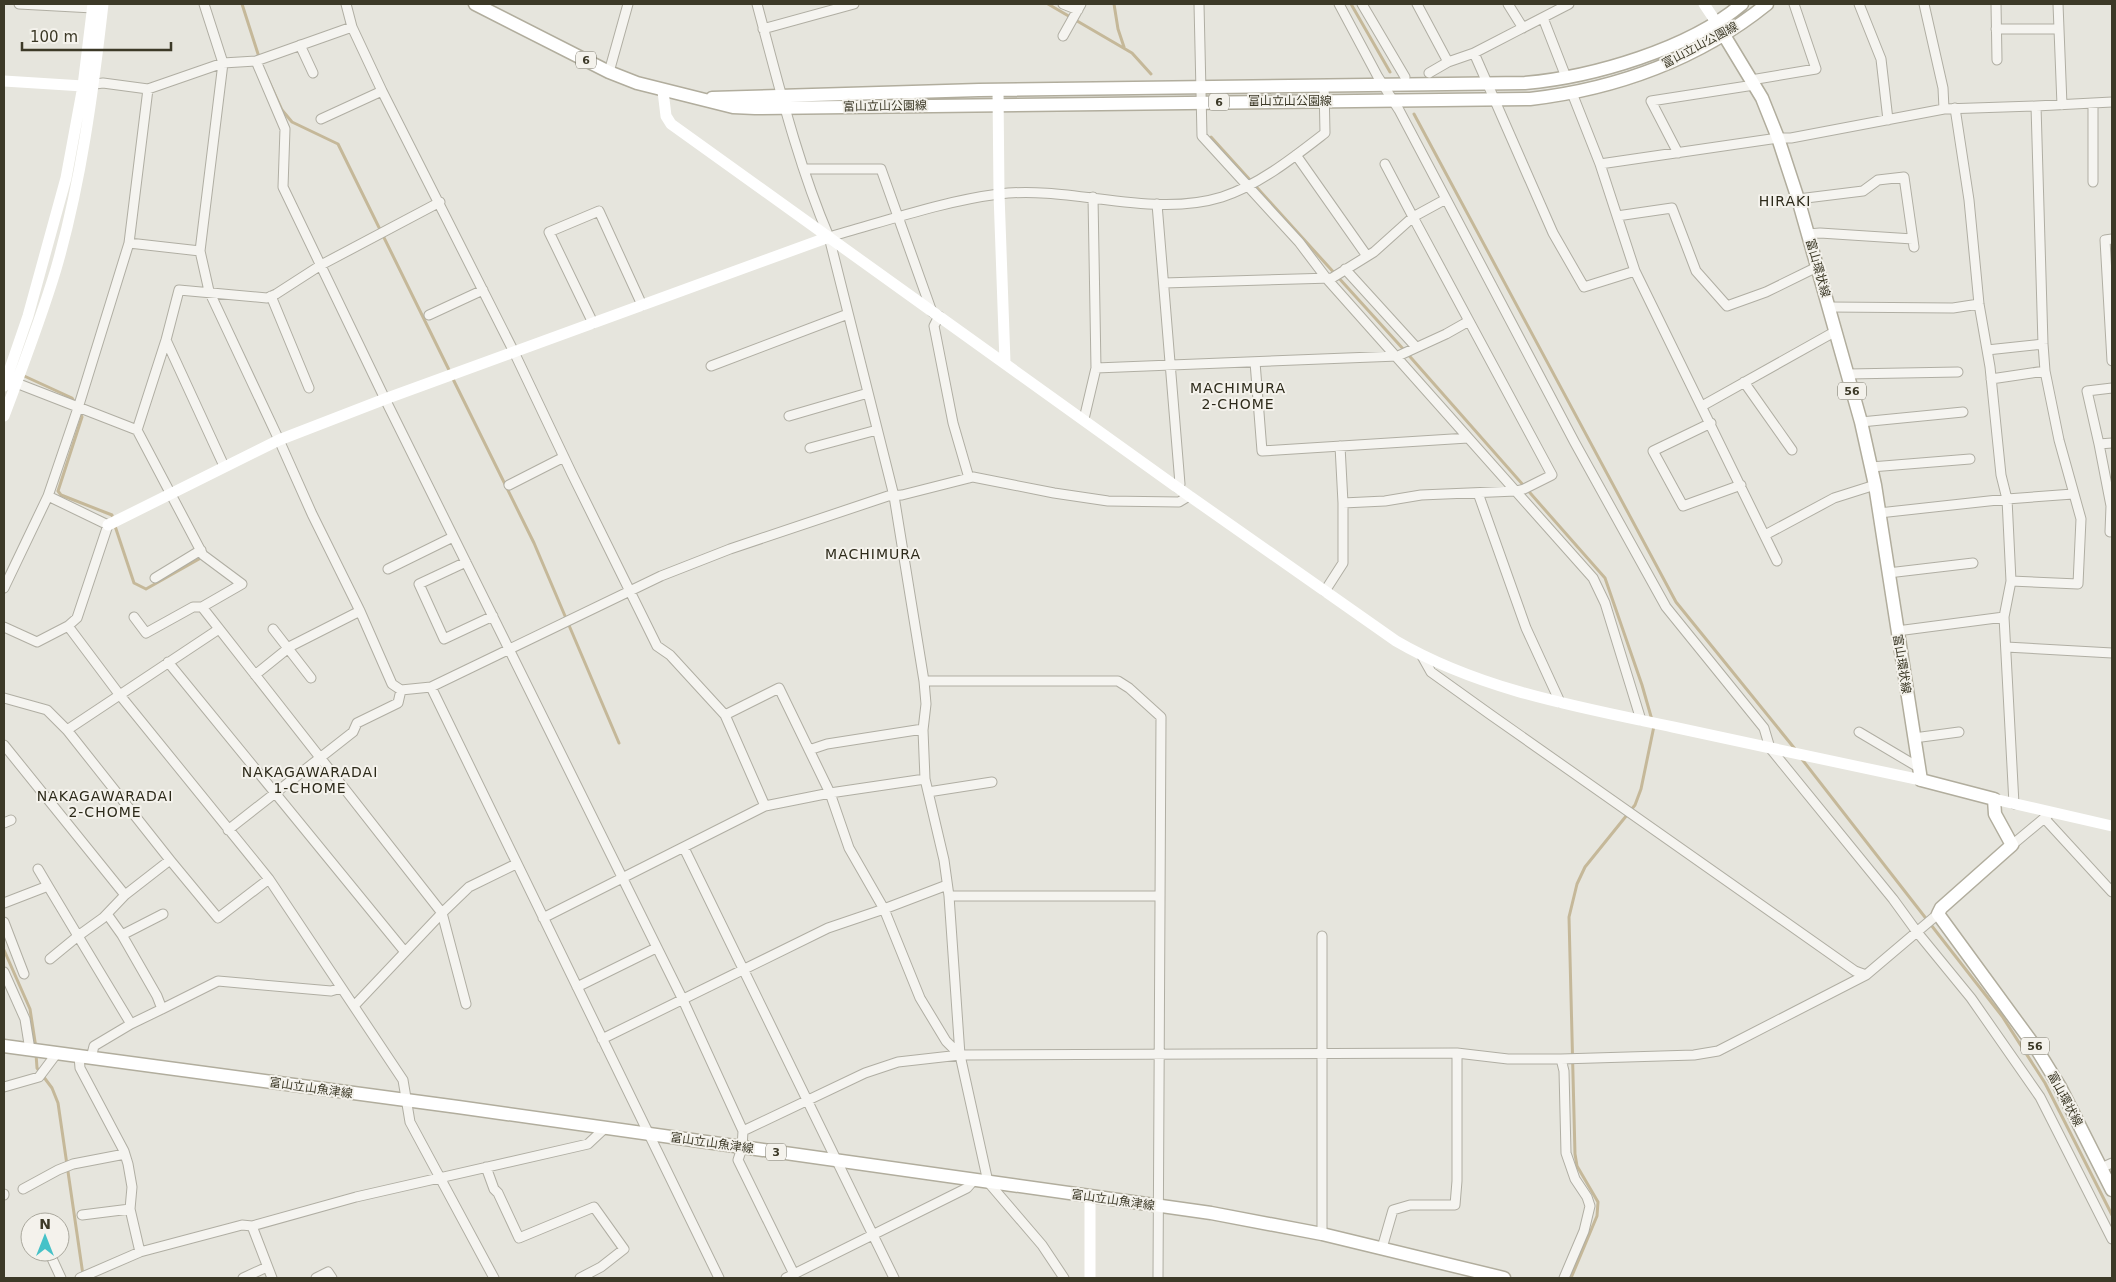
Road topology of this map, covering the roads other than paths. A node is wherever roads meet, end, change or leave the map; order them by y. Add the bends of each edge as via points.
1 (19, 4) edge
2 (37, 4) edge
3 (204, 4) edge
4 (346, 4) edge
5 (476, 4) edge
6 (628, 4) edge
7 (757, 4) edge
8 (854, 4) edge
9 (1063, 4) edge
10 (1199, 4) edge
11 (1339, 4) edge
12 (1362, 4) edge
13 (1417, 4) edge
14 (1508, 4) edge
15 (1569, 4) edge
16 (1704, 4) edge
17 (1742, 4) edge
18 (1767, 4) edge
19 (1794, 4) edge
20 (1859, 4) edge
21 (1924, 4) edge
22 (1996, 4) edge
23 (2058, 4) edge
24 (96, 5) edge
25 (838, 6) edge
26 (1080, 7) edge
27 (1542, 18) junction
28 (1716, 22) junction
29 (352, 27) junction
30 (1523, 28) junction
31 (763, 29) junction
32 (1996, 29) junction
33 (2059, 29) junction
34 (1723, 35) junction
35 (1063, 36) dead end
36 (300, 45) junction
37 (1474, 53) junction
38 (1997, 60) dead end
39 (256, 61) junction
40 (1448, 62) junction
41 (223, 63) junction
42 (609, 72) junction
43 (313, 73) dead end
44 (1429, 73) dead end
45 (1405, 77) dead end
46 (1566, 77) junction
47 (4, 81) edge
48 (1752, 83) junction
49 (89, 85) junction
50 (1487, 85) junction
51 (1324, 86) junction
52 (1384, 86) junction
53 (1200, 87) junction
54 (148, 89) junction
55 (663, 90) junction
56 (998, 90) junction
57 (382, 91) junction
58 (1572, 93) junction
59 (1494, 100) junction
60 (1324, 101) junction
61 (1394, 101) junction
62 (783, 102) junction
63 (1200, 102) junction
64 (2112, 102) edge
65 (2093, 103) junction
66 (998, 104) junction
67 (2062, 104) junction
68 (2036, 106) junction
69 (1955, 108) junction
70 (1944, 109) junction
71 (322, 119) dead end
72 (1888, 120) junction
73 (1778, 138) junction
74 (1678, 153) junction
75 (1296, 155) junction
76 (1385, 164) dead end
77 (1600, 164) junction
78 (805, 169) junction
79 (2093, 182) dead end
80 (1246, 186) junction
81 (999, 194) junction
82 (1093, 198) junction
83 (1446, 199) junction
84 (1798, 199) junction
85 (440, 202) junction
86 (1157, 204) junction
87 (1617, 216) junction
88 (1413, 217) junction
89 (900, 218) junction
90 (1808, 234) junction
91 (829, 237) junction
92 (2112, 239) edge
93 (129, 243) junction
94 (200, 251) junction
95 (1367, 256) junction
96 (321, 265) junction
97 (1817, 267) junction
98 (1345, 269) junction
99 (1636, 271) junction
100 (1327, 279) junction
101 (1164, 283) junction
102 (483, 290) junction
103 (209, 291) junction
104 (271, 296) junction
105 (1979, 304) junction
106 (642, 305) junction
107 (1829, 307) junction
108 (848, 314) junction
109 (936, 314) junction
110 (428, 315) dead end
111 (1469, 320) junction
112 (592, 323) junction
113 (1836, 331) junction
114 (166, 340) junction
115 (2043, 344) junction
116 (1416, 347) junction
117 (1987, 350) junction
118 (514, 352) junction
119 (1398, 356) junction
120 (2112, 361) edge
121 (1005, 362) junction
122 (1255, 362) junction
123 (1171, 365) junction
124 (711, 366) dead end
125 (1096, 368) junction
126 (2045, 371) junction
127 (1958, 372) dead end
128 (1848, 374) junction
129 (1991, 379) junction
130 (8, 381) edge
131 (1744, 382) junction
132 (309, 388) dead end
133 (2112, 388) edge
134 (868, 393) junction
135 (385, 399) junction
136 (1702, 406) junction
137 (78, 408) junction
138 (1963, 412) dead end
139 (4, 416) edge
140 (789, 416) dead end
141 (1084, 419) junction
142 (1861, 422) junction
143 (1711, 424) junction
144 (137, 430) junction
145 (877, 430) junction
146 (1468, 438) junction
147 (279, 440) junction
148 (2112, 442) edge
149 (2099, 444) junction
150 (1340, 446) junction
151 (810, 448) dead end
152 (1792, 450) dead end
153 (564, 457) junction
154 (1970, 459) dead end
155 (224, 466) junction
156 (1871, 467) junction
157 (969, 478) junction
158 (509, 485) dead end
159 (1740, 485) junction
160 (1875, 485) junction
161 (1178, 488) junction
162 (1516, 491) junction
163 (1478, 493) junction
164 (170, 494) junction
165 (2074, 494) junction
166 (48, 496) junction
167 (894, 496) junction
168 (1189, 496) junction
169 (2007, 499) junction
170 (1343, 503) junction
171 (2111, 506) edge
172 (1879, 513) junction
173 (108, 525) junction
174 (2110, 532) dead end
175 (1765, 534) junction
176 (453, 537) junction
177 (201, 550) junction
178 (1777, 561) dead end
179 (466, 562) junction
180 (1973, 562) dead end
181 (388, 569) dead end
182 (1888, 573) junction
183 (156, 578) dead end
184 (2011, 581) junction
185 (4, 588) edge
186 (629, 591) junction
187 (1324, 591) junction
188 (202, 607) junction
189 (360, 612) junction
190 (493, 616) junction
191 (134, 617) dead end
192 (2004, 617) junction
193 (68, 626) junction
194 (4, 627) edge
195 (219, 629) junction
196 (273, 629) dead end
197 (1897, 631) junction
198 (2006, 646) junction
199 (288, 648) junction
200 (509, 650) junction
201 (2112, 653) edge
202 (1422, 656) junction
203 (168, 662) junction
204 (255, 674) junction
205 (311, 678) dead end
206 (924, 682) junction
207 (431, 687) junction
208 (401, 690) junction
209 (119, 694) junction
210 (4, 698) edge
211 (1560, 702) junction
212 (725, 715) junction
213 (1641, 720) junction
214 (923, 729) junction
215 (67, 730) junction
216 (1859, 732) dead end
217 (1959, 732) dead end
218 (1914, 738) junction
219 (4, 745) edge
220 (1770, 748) junction
221 (809, 750) junction
222 (321, 758) junction
223 (1918, 768) junction
224 (925, 779) junction
225 (1921, 780) junction
226 (992, 782) dead end
227 (928, 792) junction
228 (830, 793) junction
229 (275, 794) junction
230 (1994, 799) junction
231 (2014, 804) junction
232 (765, 806) junction
233 (2048, 816) junction
234 (2112, 826) edge
235 (228, 830) junction
236 (2012, 845) junction
237 (684, 848) junction
238 (170, 860) junction
239 (516, 864) junction
240 (38, 869) dead end
241 (622, 878) junction
242 (269, 879) junction
243 (947, 885) junction
244 (48, 886) junction
245 (2112, 892) edge
246 (126, 895) junction
247 (949, 896) junction
248 (1158, 896) junction
249 (4, 903) edge
250 (884, 909) junction
251 (442, 913) junction
252 (107, 914) junction
253 (163, 914) dead end
254 (1935, 916) junction
255 (543, 918) junction
256 (4, 922) edge
257 (1919, 930) junction
258 (122, 934) junction
259 (78, 936) junction
260 (1322, 936) dead end
261 (656, 948) junction
262 (405, 952) junction
263 (50, 959) dead end
264 (744, 970) junction
265 (4, 972) edge
266 (24, 974) dead end
267 (1866, 975) junction
268 (576, 987) junction
269 (342, 988) junction
270 (683, 1000) junction
271 (466, 1004) dead end
272 (354, 1006) junction
273 (162, 1009) junction
274 (131, 1024) junction
275 (602, 1039) junction
276 (4, 1046) edge
277 (34, 1050) junction
278 (1321, 1052) junction
279 (1158, 1053) junction
280 (1457, 1053) junction
281 (57, 1054) junction
282 (960, 1055) junction
283 (85, 1057) junction
284 (1561, 1059) junction
285 (4, 1086) edge
286 (405, 1100) junction
287 (809, 1101) junction
288 (604, 1129) junction
289 (742, 1131) junction
290 (649, 1134) junction
291 (742, 1148) junction
292 (125, 1154) junction
293 (836, 1160) junction
294 (2107, 1166) edge
295 (486, 1167) junction
296 (440, 1177) junction
297 (974, 1180) junction
298 (988, 1182) junction
299 (23, 1189) dead end
300 (2112, 1190) edge
301 (1090, 1197) junction
302 (1159, 1206) junction
303 (130, 1209) junction
304 (82, 1215) dead end
305 (252, 1226) junction
306 (1322, 1234) junction
307 (874, 1236) junction
308 (2112, 1239) edge
309 (1382, 1248) junction
310 (140, 1252) junction
311 (53, 1262) edge
312 (267, 1267) junction
313 (790, 1276) edge
314 (60, 1278) edge
315 (80, 1278) edge
316 (243, 1278) edge
317 (272, 1278) edge
318 (316, 1278) edge
319 (332, 1278) edge
320 (494, 1278) edge
321 (580, 1278) edge
322 (719, 1278) edge
323 (894, 1278) edge
324 (1064, 1278) edge
325 (1090, 1278) edge
326 (1158, 1278) edge
327 (1504, 1278) edge
328 (1564, 1278) edge

1 - 2 street
2 - 24 street
3 - 41 street
4 - 29 street
5 - 42 main road, 富山立山公園線 / 6
6 - 42 street
7 - 31 street
8 - 25 street
9 - 26 street
10 - 53 street
11 - 52 street
12 - 45 street
13 - 40 street
14 - 30 street
15 - 27 street
16 - 28 street
17 - 28 main road, 富山立山公園線 / 6
18 - 34 main road, 富山立山公園線 / 6
19 - 48 street via 1816,69
20 - 72 street via 1881,59
21 - 70 street via 1944,88
22 - 32 street
23 - 33 street
24 - 49 street
25 - 31 street
26 - 35 street
27 - 30 street
27 - 46 street
28 - 34 main road, 富山環状線 / 56
28 - 46 main road, 富山立山公園線 / 6 via 1649,54
29 - 36 street
29 - 57 street
30 - 37 street
31 - 62 street
32 - 33 street
32 - 38 street
33 - 67 street
34 - 48 main road, 富山環状線 / 56
34 - 58 main road, 富山立山公園線 / 6 via 1647,72
36 - 39 street
36 - 43 street
37 - 40 street
37 - 50 street
39 - 41 street
39 - 96 street via 285,129 283,187
40 - 44 street
41 - 54 street
41 - 94 street
42 - 55 main road, 富山立山公園線 / 6
46 - 50 main road, 富山立山公園線 / 6 via 1524,84
47 - 49 street
48 - 73 main road, 富山環状線 / 56 via 1762,98
48 - 74 street via 1651,101
49 - 54 street
49 - 130 street
50 - 52 main road, 富山立山公園線 / 6
50 - 59 street
51 - 52 main road, 富山立山公園線 / 6
51 - 53 main road, 富山立山公園線 / 6
51 - 60 street
52 - 61 street
53 - 56 main road, 富山立山公園線 / 6
53 - 63 street
54 - 93 street
55 - 62 main road, 富山立山公園線 / 6 via 703,98
55 - 91 street via 666,116 671,124
56 - 62 main road, 富山立山公園線 / 6
56 - 66 street
57 - 71 street
57 - 85 street
58 - 59 main road, 富山立山公園線 / 6
58 - 77 street
59 - 61 main road, 富山立山公園線 / 6
59 - 99 street via 1553,233 1584,287
60 - 61 main road, 富山立山公園線 / 6
60 - 63 main road, 富山立山公園線 / 6
60 - 75 street via 1324,133
61 - 83 street
62 - 66 main road, 富山立山公園線 / 6
62 - 78 street
63 - 66 main road, 富山立山公園線 / 6
63 - 80 street via 1202,136
64 - 65 street
65 - 67 street
65 - 79 street
66 - 81 street
67 - 68 street
68 - 69 street
68 - 115 street
69 - 70 street
69 - 105 street via 1969,200
70 - 72 street
72 - 73 street
73 - 74 street
73 - 84 main road, 富山環状線 / 56
74 - 77 street
75 - 80 street
75 - 95 street
76 - 88 street
77 - 87 street
78 - 89 street via 881,169
78 - 91 street
80 - 86 street via 1223,197
80 - 100 street via 1299,242
81 - 82 street via 1042,192
81 - 89 street
81 - 121 street
82 - 86 street
82 - 125 street
83 - 88 street
83 - 220 street via 1666,607 1764,728
84 - 90 main road, 富山環状線 / 56
84 - 90 street via 1863,191 1878,180 1904,177 1913,243
85 - 96 street
85 - 102 street
86 - 101 street
87 - 97 street via 1672,208 1696,271 1727,306 1766,292
87 - 99 street
88 - 95 street
88 - 111 street
89 - 91 street
89 - 109 street
90 - 97 main road, 富山環状線 / 56
91 - 106 street
91 - 108 street
91 - 109 street
92 - 120 street via 2105,240
93 - 94 street
93 - 137 street
94 - 103 street
95 - 98 street
96 - 104 street
96 - 135 street
97 - 107 main road, 富山環状線 / 56
98 - 100 street
98 - 116 street
99 - 136 street
100 - 101 street
100 - 119 street
101 - 123 street
102 - 110 street
102 - 118 street
103 - 104 street
103 - 114 street via 179,290
103 - 147 street
104 - 132 street
105 - 107 street via 1953,308
105 - 117 street
106 - 112 street
106 - 112 street via 599,211 549,232
107 - 113 main road, 富山環状線 / 56
108 - 124 street
108 - 134 street
109 - 121 street
109 - 157 street via 934,326 953,424
111 - 116 street
111 - 162 street via 1552,475
112 - 118 street
113 - 128 main road, 富山環状線 / 56
113 - 131 street
114 - 144 street
114 - 155 street
115 - 117 street
115 - 126 street
116 - 119 street
117 - 129 street
118 - 135 street
118 - 153 street
119 - 122 street
119 - 146 street
121 - 141 street
122 - 123 street
122 - 150 street via 1262,451
123 - 125 street
123 - 161 street
125 - 141 street
126 - 129 street
126 - 165 street
127 - 128 street
128 - 142 main road, 富山環状線 / 56
129 - 169 street via 2001,475
130 - 137 street
130 - 139 street
131 - 136 street
131 - 152 street
133 - 149 street via 2087,391
134 - 140 street
134 - 145 street
135 - 147 street
135 - 176 street
136 - 143 street
137 - 144 street
137 - 166 street
138 - 142 street
141 - 161 street
142 - 156 main road, 富山環状線 / 56
143 - 159 street
143 - 159 street via 1654,451 1684,506
144 - 164 street
145 - 151 street
145 - 167 street
146 - 150 street
146 - 162 street
147 - 155 street
147 - 189 street
148 - 149 street
149 - 171 street
150 - 170 street
153 - 158 street
153 - 186 street
154 - 156 street
155 - 164 street
156 - 160 main road, 富山環状線 / 56
157 - 167 street
157 - 168 street via 1108,501 1179,502
159 - 175 street
160 - 172 main road, 富山環状線 / 56
160 - 175 street via 1834,498
161 - 168 street
162 - 163 street
162 - 213 street via 1593,578 1606,603
163 - 170 street
163 - 211 street via 1526,628
164 - 173 street
164 - 177 street
165 - 169 street
165 - 184 street via 2080,519 2078,584
166 - 173 street
166 - 185 street
167 - 186 street via 730,549
167 - 206 street
168 - 187 street
169 - 172 street
169 - 184 street
170 - 187 street via 1343,563
171 - 174 street
172 - 182 main road, 富山環状線 / 56
173 - 193 street via 77,618
175 - 178 street
176 - 179 street
176 - 181 street
177 - 183 street
177 - 188 street via 203,555 242,584
179 - 190 street
179 - 190 street via 419,584 444,639
180 - 182 street
182 - 197 main road, 富山環状線 / 56
184 - 192 street
186 - 200 street
186 - 212 street via 657,646 670,655
187 - 202 street
188 - 191 street via 193,606 146,633
188 - 195 street
189 - 199 street
189 - 208 street via 392,684
190 - 200 street
192 - 197 street
192 - 198 street
193 - 194 street via 37,642
193 - 209 street
195 - 203 street
195 - 204 street
196 - 199 street
197 - 218 main road, 富山環状線 / 56
198 - 201 street
198 - 231 street
199 - 204 street
199 - 205 street
200 - 207 street
200 - 241 street
202 - 211 street via 1484,682
202 - 267 street via 1432,672 1491,715 1854,971
203 - 209 street
203 - 229 street
204 - 222 street
206 - 214 street
206 - 248 street via 1118,682 1161,717
207 - 208 street
207 - 239 street
208 - 222 street via 398,703 357,723 353,732
209 - 215 street
209 - 235 street
210 - 215 street via 47,710
211 - 213 street
212 - 221 street via 779,688
212 - 232 street
213 - 220 street
214 - 221 street via 827,744
214 - 224 street
215 - 238 street
216 - 223 street
217 - 218 street
218 - 223 main road, 富山環状線 / 56
219 - 246 street
220 - 225 street
220 - 257 street
221 - 228 street
222 - 229 street
222 - 251 street
223 - 225 main road, 富山環状線 / 56
224 - 227 street
224 - 228 street
225 - 230 main road
226 - 227 street
227 - 243 street
228 - 232 street
228 - 250 street via 849,848
229 - 235 street
229 - 262 street
230 - 231 street
230 - 236 main road via 1995,814
231 - 233 street
232 - 237 street
233 - 234 street
233 - 236 street
233 - 245 street
235 - 242 street
236 - 254 main road
237 - 241 street
237 - 264 street
238 - 242 street via 218,918
238 - 246 street
239 - 251 street via 469,887
239 - 255 street
240 - 244 street
241 - 255 street
241 - 261 street
242 - 269 street
243 - 247 street
243 - 250 street
244 - 249 street
244 - 259 street
246 - 252 street
247 - 248 street
247 - 282 street
248 - 279 street
250 - 264 street via 828,928
250 - 282 street via 920,998 946,1041
251 - 262 street
251 - 271 street
252 - 258 street
252 - 259 street
253 - 258 street
254 - 257 street
254 - 294 main road, 富山環状線 / 56 via 2036,1048
255 - 268 street
256 - 266 street
257 - 267 street
257 - 308 street via 2040,1097
258 - 273 street
259 - 263 street
259 - 274 street
260 - 278 street
261 - 268 street
261 - 270 street
262 - 272 street
264 - 270 street
264 - 287 street
265 - 277 street via 25,1019
267 - 284 street via 1718,1051 1694,1055
268 - 275 street
269 - 272 street
269 - 273 street via 331,991 218,981
270 - 275 street
270 - 289 street
272 - 286 street via 403,1080
273 - 274 street
274 - 283 street via 94,1046
275 - 290 street
276 - 277 main road, 富山立山魚津線 / 3
277 - 281 main road, 富山立山魚津線 / 3
278 - 279 street
278 - 280 street
278 - 306 street
279 - 282 street
279 - 302 street
280 - 284 street via 1508,1059
280 - 309 street via 1458,1181 1455,1205 1410,1204 1393,1210
281 - 283 main road, 富山立山魚津線 / 3
281 - 285 street via 40,1077
282 - 287 street via 898,1062 865,1073
282 - 298 street
283 - 286 main road, 富山立山魚津線 / 3
283 - 292 street via 80,1068
284 - 328 street via 1566,1153 1575,1180 1590,1206 1584,1231
286 - 288 main road, 富山立山魚津線 / 3
286 - 296 street via 410,1122
287 - 289 street
287 - 293 street
288 - 290 main road, 富山立山魚津線 / 3
288 - 295 street via 588,1144
289 - 291 street
290 - 291 main road, 富山立山魚津線 / 3
290 - 322 street
291 - 293 main road, 富山立山魚津線 / 3
291 - 313 street via 738,1160
292 - 299 street via 73,1164
292 - 303 street via 132,1187
293 - 297 main road, 富山立山魚津線 / 3
293 - 307 street
294 - 300 main road, 富山環状線 / 56
295 - 296 street
295 - 321 street via 518,1238 594,1206 624,1249
296 - 305 street
296 - 320 street
297 - 298 main road, 富山立山魚津線 / 3
297 - 307 street via 967,1188
298 - 301 main road, 富山立山魚津線 / 3
298 - 324 street via 1042,1245
301 - 302 main road, 富山立山魚津線 / 3
301 - 325 street
302 - 306 main road, 富山立山魚津線 / 3
302 - 326 street
303 - 304 street
303 - 310 street
305 - 310 street
305 - 312 street
306 - 309 main road, 富山立山魚津線 / 3
307 - 313 street
307 - 323 street
309 - 327 main road, 富山立山魚津線 / 3
310 - 315 street
311 - 314 street
312 - 316 street
312 - 317 street
318 - 319 street via 328,1272

